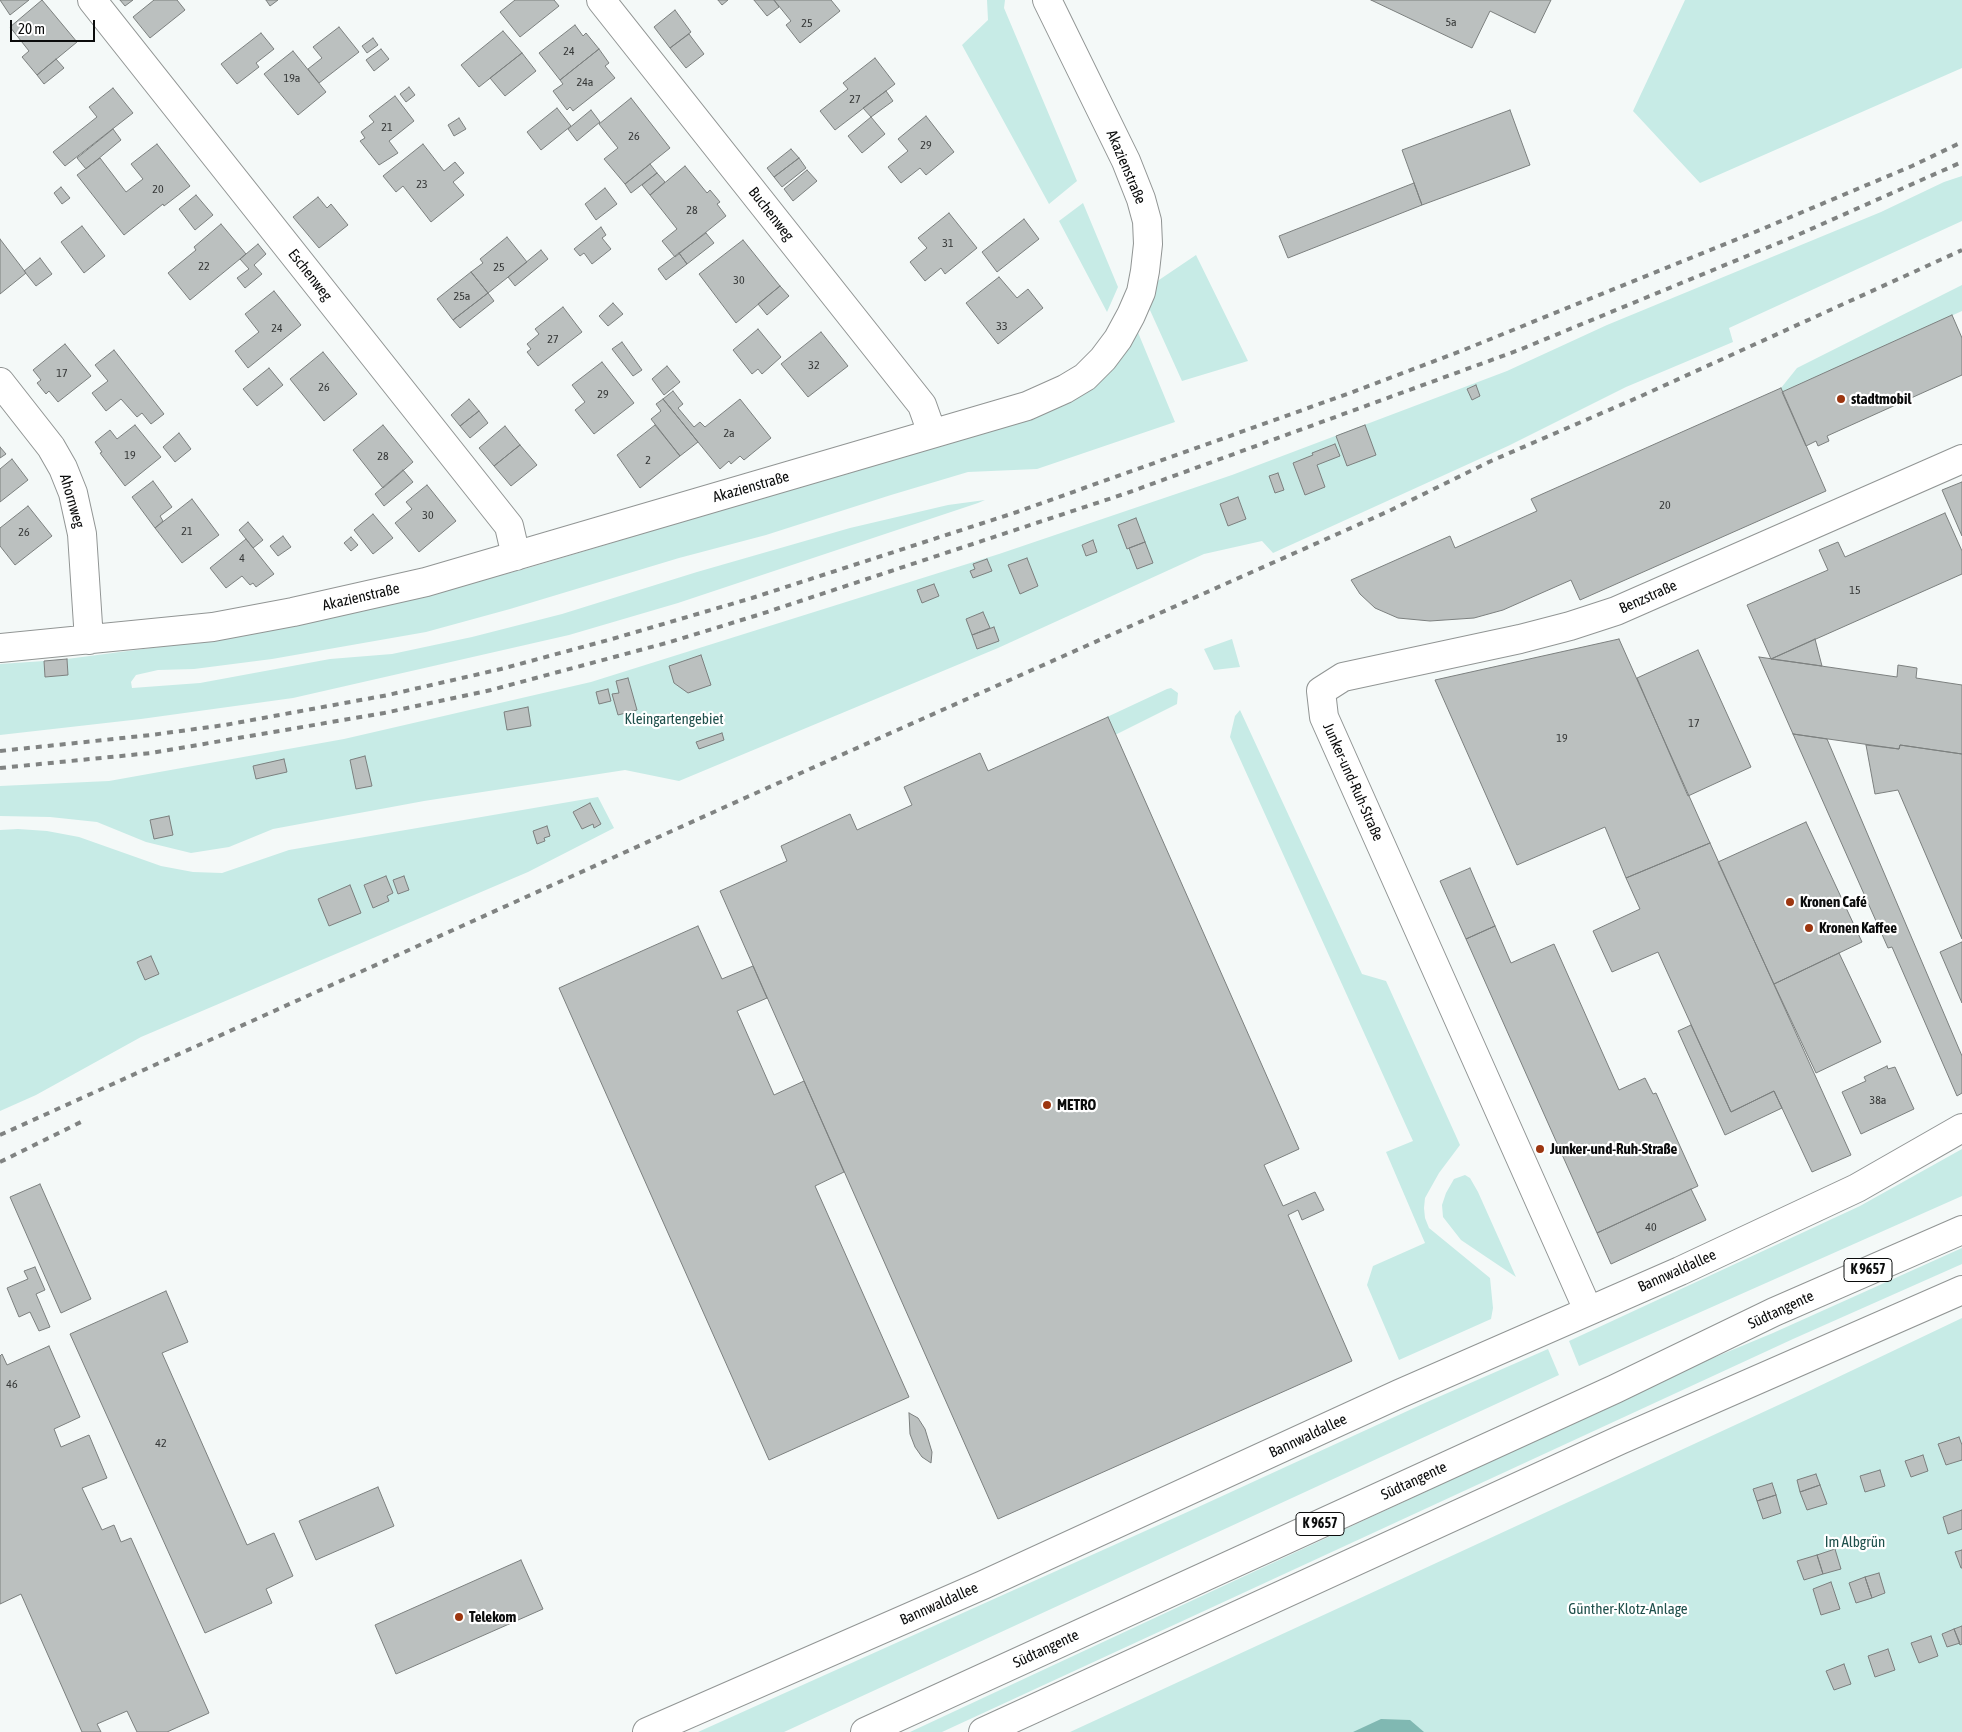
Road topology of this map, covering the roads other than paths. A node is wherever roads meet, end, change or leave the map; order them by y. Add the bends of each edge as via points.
1 (92, 0) edge
2 (602, 0) edge
3 (1047, 0) edge
4 (0, 382) edge
5 (932, 433) junction
6 (1962, 459) edge
7 (516, 556) junction
8 (89, 640) junction
9 (0, 648) edge
10 (1321, 691) joint
11 (1962, 1128) edge
12 (1962, 1230) edge
13 (1962, 1290) edge
14 (1588, 1310) junction
15 (647, 1732) edge
16 (866, 1732) edge
17 (983, 1732) edge

1 - 7 main road, Eschenweg via 509,526
2 - 5 main road, Buchenweg via 922,405
3 - 5 main road, Akazienstraße via 1126,161 1141,199 1147,221 1148,244 1141,292 1118,339 1085,377 1035,403
4 - 8 main road, Ahornweg via 51,447 73,493 82,534
5 - 7 main road, Akazienstraße
6 - 10 main road, Benzstraße via 1616,611 1520,639 1342,677
7 - 8 main road, Akazienstraße via 426,582 293,612 213,626
8 - 9 main road, Akazienstraße
10 - 14 main road, Junker-und-Ruh-Straße via 1324,717
11 - 14 main road, Bannwaldallee via 1857,1188
12 - 16 main road, Südtangente / K 9657 via 1774,1312 1615,1389
13 - 17 main road via 1620,1440
14 - 15 main road, Bannwaldallee via 983,1585

